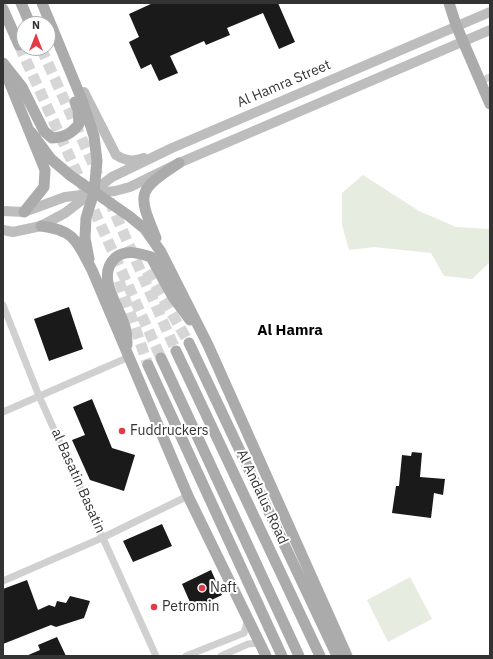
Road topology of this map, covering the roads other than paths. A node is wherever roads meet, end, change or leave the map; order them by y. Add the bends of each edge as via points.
1 (21, 3) edge
2 (42, 3) edge
3 (449, 3) edge
4 (3, 9) edge
5 (490, 12) edge
6 (27, 16) edge
7 (48, 16) edge
8 (490, 30) edge
9 (56, 33) edge
10 (460, 34) junction
11 (56, 36) edge
12 (16, 38) tunnel mouth
13 (56, 43) edge
14 (3, 64) edge
15 (485, 79) edge
16 (490, 104) edge
17 (31, 132) junction
18 (172, 148) junction
19 (178, 163) junction
20 (94, 192) junction
21 (3, 211) edge
22 (24, 212) junction
23 (41, 226) junction
24 (3, 230) edge
25 (162, 252) junction
26 (92, 270) junction
27 (3, 305) edge
28 (189, 343) tunnel mouth
29 (208, 345) junction
30 (176, 351) tunnel mouth
31 (128, 357) junction
32 (161, 358) tunnel mouth
33 (148, 366) tunnel mouth
34 (39, 396) junction
35 (3, 412) edge
36 (188, 496) junction
37 (104, 537) junction
38 (3, 581) edge
39 (248, 619) junction
40 (260, 643) junction
41 (156, 656) edge
42 (186, 656) edge
43 (221, 656) edge
44 (266, 656) edge
45 (282, 656) edge
46 (298, 656) edge
47 (320, 656) edge
48 (337, 656) edge
49 (347, 656) edge

1 - 6 main road
2 - 7 main road
3 - 10 main road
4 - 12 main road
5 - 10 main road, Al Hamra Street
8 - 10 main road, Al Hamra Street
9 - 18 main road via 116,155 125,160 135,161
10 - 15 main road
10 - 18 main road, Al Hamra Street
10 - 19 main road, Al Hamra Street
11 - 20 main road via 94,136 97,162
13 - 14 main road via 62,70 78,110 79,124 64,137 52,138 44,131 22,86
14 - 17 main road
15 - 16 main road
17 - 20 main road via 51,159
17 - 22 main road via 45,170 44,187
18 - 20 main road, Al Hamra Street via 112,178
19 - 20 main road, Al Hamra Street via 130,187
19 - 25 main road via 153,180 146,189 143,199 145,211
20 - 22 main road, Al Hamra Street via 65,197
20 - 23 main road, Al Hamra Street via 65,213
20 - 25 main road via 145,230
20 - 26 main road via 86,218 85,238
21 - 22 main road, Al Hamra Street
23 - 24 main road, Al Hamra Street via 13,232
23 - 26 main road via 59,228 72,236
25 - 29 main road
26 - 31 main road
27 - 34 street, al Basatin Basatin
28 - 48 main road
29 - 31 main road via 173,297 150,257 136,252 116,258 109,266 107,280 125,327
29 - 49 main road
30 - 47 main road, Al Andalus Road
31 - 34 street
31 - 36 main road
32 - 46 main road
33 - 45 main road
34 - 35 street
34 - 37 street, al Basatin Basatin
36 - 37 street
36 - 39 main road
37 - 38 street
37 - 41 street, al Basatin Basatin
39 - 40 main road
39 - 42 street via 244,634
40 - 43 street via 248,644
40 - 44 main road

